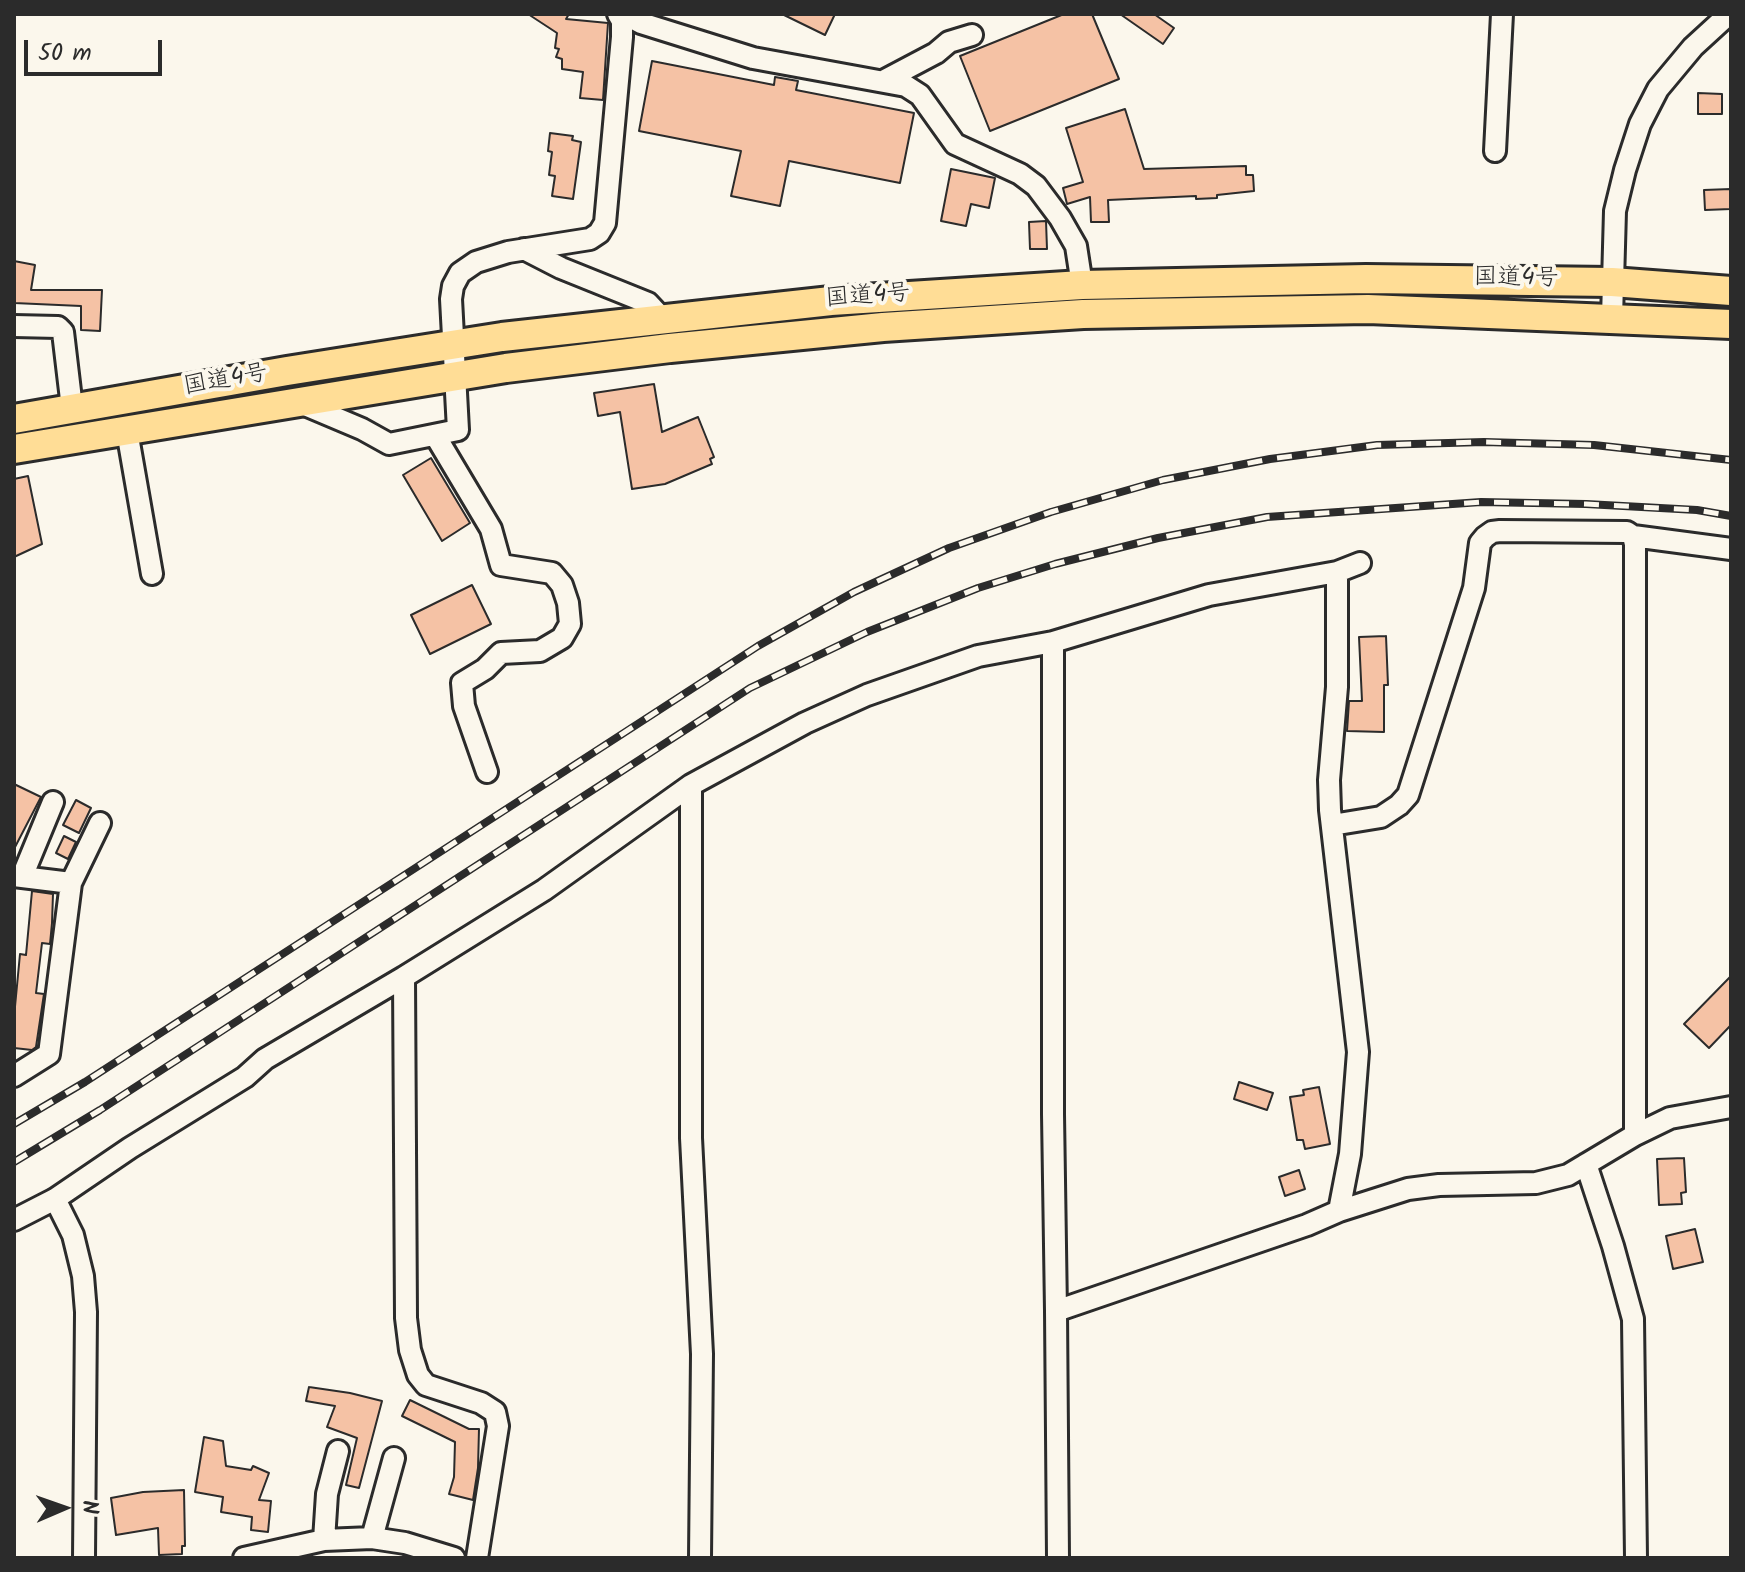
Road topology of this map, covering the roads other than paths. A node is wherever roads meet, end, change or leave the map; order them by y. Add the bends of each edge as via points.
1 (621, 14) edge
2 (1502, 14) edge
3 (1729, 14) edge
4 (972, 35) dead end
5 (883, 81) junction
6 (1495, 151) dead end
7 (524, 249) junction
8 (1612, 282) junction
9 (1082, 285) junction
10 (1731, 291) edge
11 (662, 318) junction
12 (1612, 318) junction
13 (1731, 324) edge
14 (14, 326) edge
15 (452, 346) junction
16 (455, 378) junction
17 (298, 402) junction
18 (72, 408) junction
19 (14, 419) edge
20 (127, 431) junction
21 (435, 435) junction
22 (14, 449) edge
23 (1633, 536) junction
24 (1731, 549) edge
25 (1360, 563) dead end
26 (1337, 572) junction
27 (152, 574) dead end
28 (1053, 642) junction
29 (487, 772) dead end
30 (691, 785) junction
31 (53, 802) dead end
32 (100, 823) dead end
33 (1332, 825) junction
34 (18, 876) edge
35 (71, 883) junction
36 (404, 977) junction
37 (14, 1076) edge
38 (1731, 1107) edge
39 (1635, 1135) junction
40 (1586, 1164) junction
41 (55, 1199) junction
42 (1339, 1211) junction
43 (14, 1220) edge
44 (1056, 1311) junction
45 (338, 1451) dead end
46 (394, 1458) dead end
47 (372, 1538) junction
48 (324, 1540) junction
49 (84, 1558) edge
50 (244, 1558) edge
51 (454, 1558) edge
52 (477, 1558) edge
53 (700, 1558) edge
54 (1058, 1558) edge
55 (1636, 1558) edge

1 - 5 street via 753,58
1 - 7 street via 605,223 590,239
2 - 6 street
3 - 8 street via 1658,89 1640,124 1615,211
4 - 5 street via 949,42
5 - 9 street via 920,95 955,144 1036,186 1076,246
7 - 11 street via 648,303
7 - 15 street via 483,259 460,273 451,299
8 - 9 highway, 国道4号 via 1366,279
8 - 10 highway, 国道4号
8 - 12 street
9 - 11 highway, 国道4号
11 - 15 highway, 国道4号
12 - 13 highway, 国道4号
12 - 16 highway, 国道4号 via 1368,309 1083,314 685,346
14 - 18 street via 58,327 63,332
15 - 16 street
15 - 18 highway, 国道4号
16 - 17 highway, 国道4号
16 - 21 street via 458,430
17 - 20 highway, 国道4号
17 - 21 street via 389,444
18 - 19 highway, 国道4号
20 - 22 highway, 国道4号
20 - 27 street
21 - 29 street via 491,529 501,565 552,573 568,603 570,624 562,638 540,651 501,653 462,683 464,706
23 - 24 street
23 - 33 street via 1500,531 1485,537 1474,588 1408,795 1381,817
23 - 39 street
25 - 26 street
26 - 28 street via 1209,595
26 - 33 street
28 - 30 street via 978,656 867,695
28 - 44 street
30 - 36 street via 544,890
30 - 53 street via 691,1138 702,1354
31 - 34 street
32 - 35 street
33 - 42 street via 1358,1052 1350,1154
34 - 35 street
35 - 37 street via 49,1054
36 - 41 street via 265,1059
36 - 52 street via 410,1350 426,1385 495,1412 498,1426
38 - 39 street via 1670,1118
39 - 40 street
40 - 42 street via 1536,1183 1426,1186
40 - 55 street via 1633,1319
41 - 43 street
41 - 49 street via 73,1235 86,1312
42 - 44 street
44 - 54 street
45 - 48 street via 327,1494
46 - 47 street
47 - 48 street
47 - 51 street
48 - 50 street

